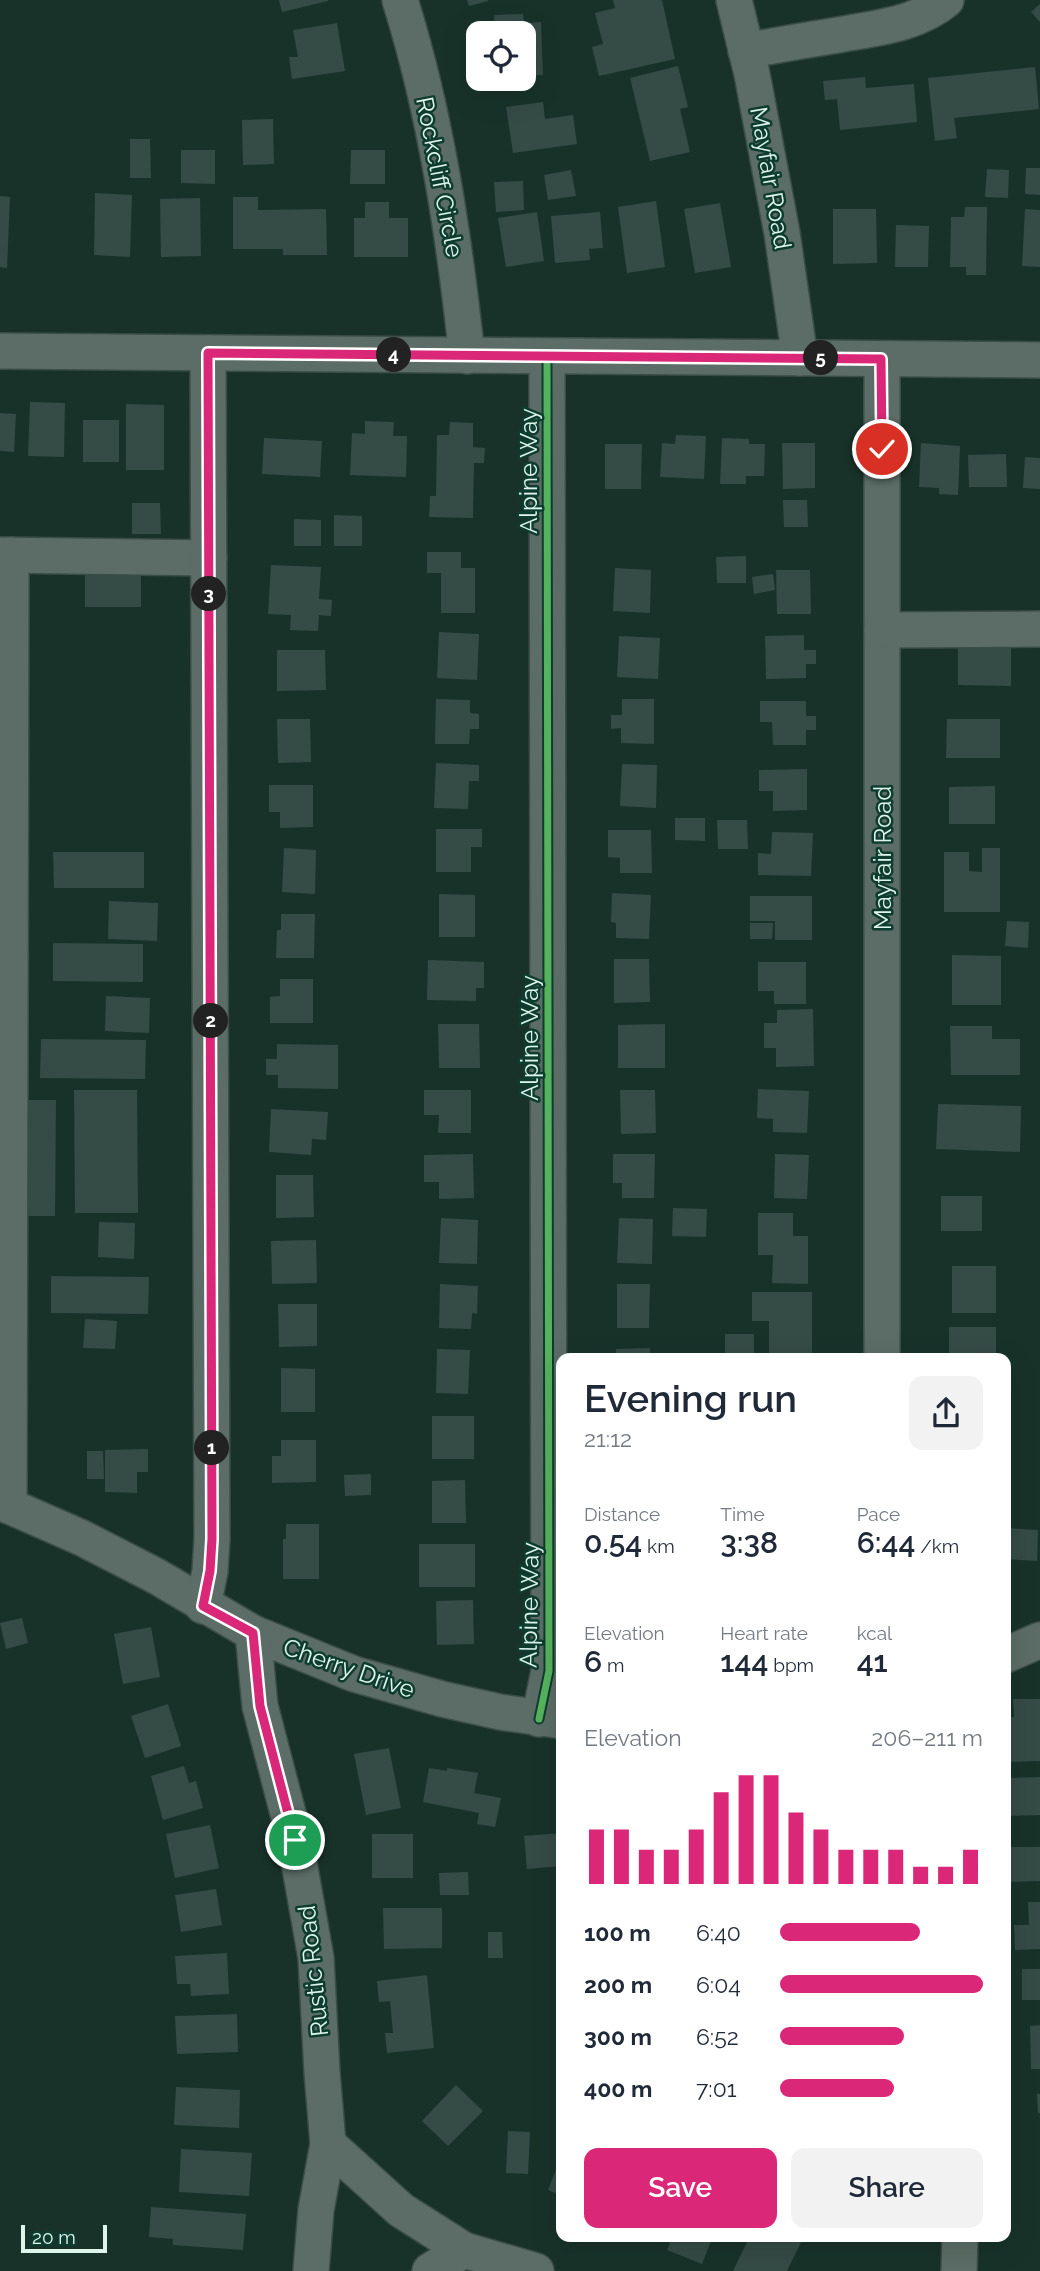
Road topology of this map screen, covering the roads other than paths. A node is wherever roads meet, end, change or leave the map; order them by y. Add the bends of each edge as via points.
1 (400, 0) edge
2 (734, 0) edge
3 (946, 0) edge
4 (746, 51) junction
5 (0, 351) edge
6 (208, 353) junction
7 (467, 356) junction
8 (547, 356) junction
9 (800, 358) junction
10 (881, 359) junction
11 (1040, 360) edge
12 (6, 555) edge
13 (209, 558) junction
14 (1040, 629) edge
15 (882, 630) junction
16 (882, 1353) edge
17 (4, 1504) edge
18 (203, 1606) junction
19 (253, 1633) junction
20 (1040, 1640) edge
21 (1011, 1653) edge
22 (550, 1720) edge
23 (328, 2144) junction
24 (960, 2242) edge
25 (464, 2250) junction
26 (311, 2271) edge
27 (430, 2271) edge
28 (536, 2271) edge
29 (959, 2271) edge

1 - 7 street, Rockcliff Circle via 423,86 457,257
2 - 4 street, Mayfair Road
3 - 4 street via 915,19 885,27
4 - 9 street, Mayfair Road via 782,233
5 - 6 street
6 - 7 street
6 - 13 street
7 - 8 street
8 - 9 street
8 - 22 street, Alpine Way
9 - 10 street
10 - 11 street
10 - 15 street, Mayfair Road
12 - 13 street
12 - 17 street
13 - 18 street via 212,1539
14 - 15 street
15 - 16 street, Mayfair Road
17 - 18 street, Cherry Drive via 82,1538
18 - 19 street, Cherry Drive
19 - 22 street, Cherry Drive via 354,1674 442,1699
19 - 23 street, Rustic Road via 260,1706 295,1840 316,1958
20 - 21 street
23 - 25 street via 401,2210
23 - 26 street, Rustic Road
24 - 29 street
25 - 27 street
25 - 28 street

